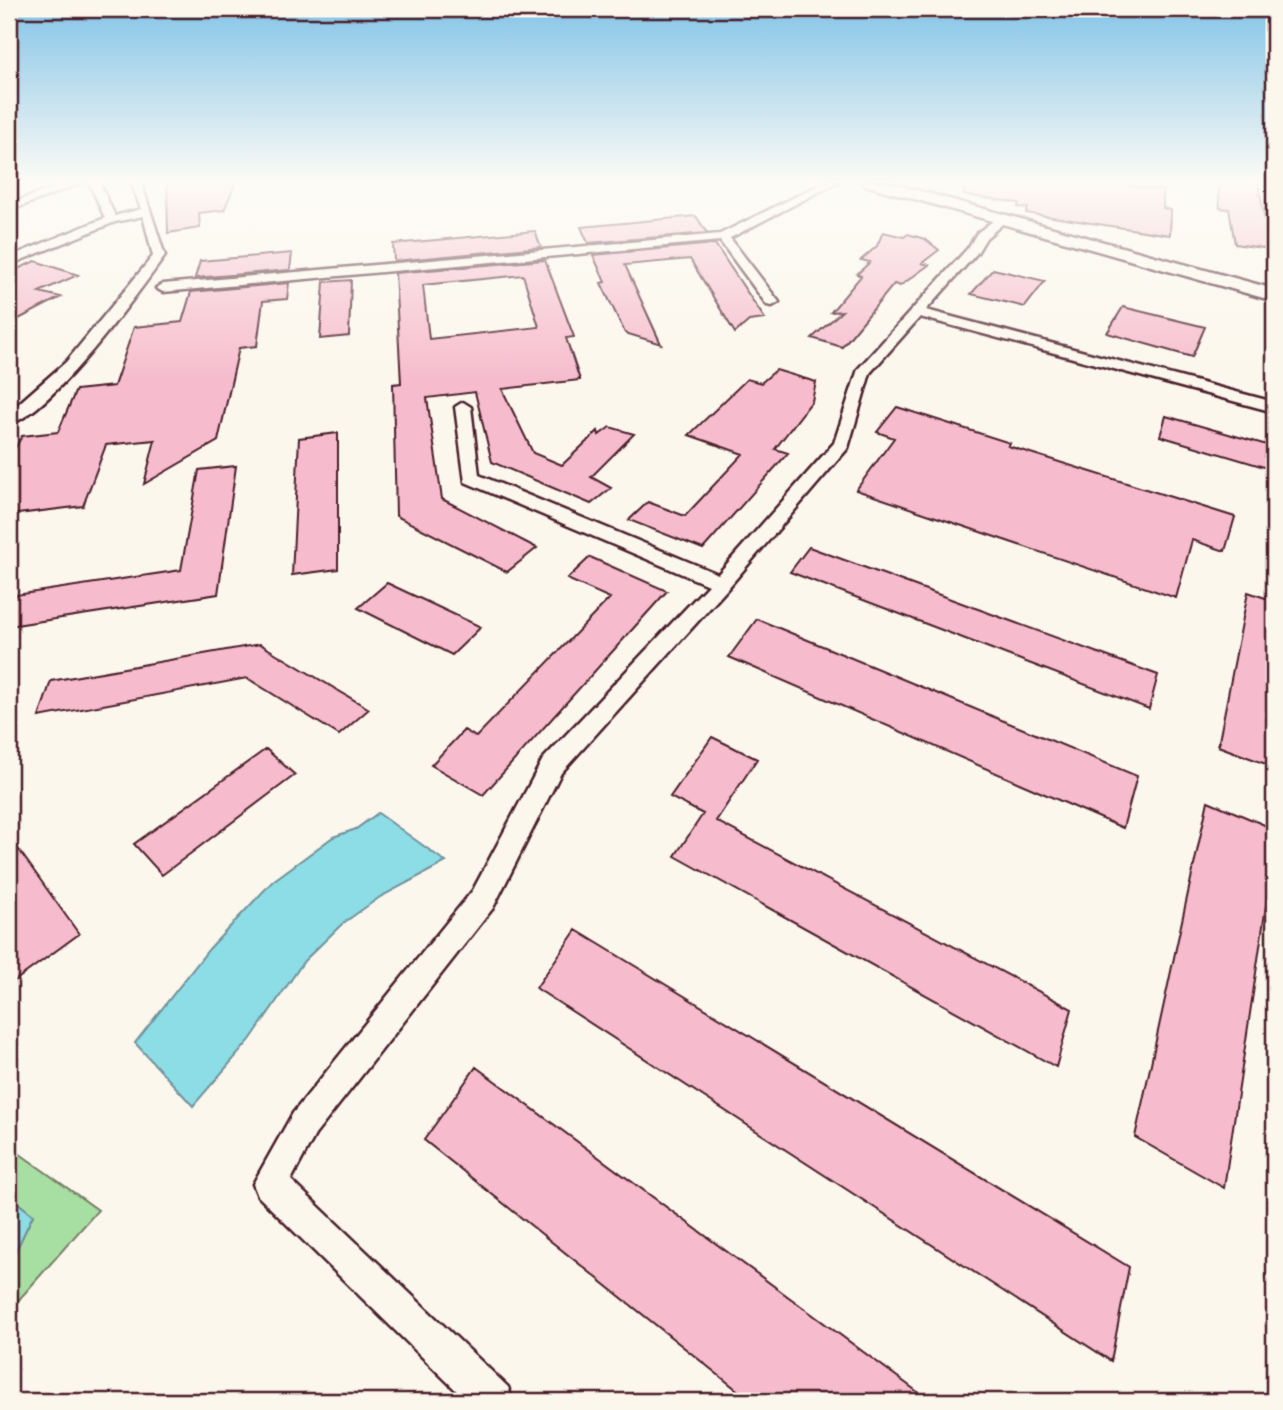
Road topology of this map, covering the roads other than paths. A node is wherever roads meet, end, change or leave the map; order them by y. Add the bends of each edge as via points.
1 (42, 248) edge
2 (157, 248) edge
3 (604, 248) edge
4 (731, 248) edge
5 (974, 248) edge
6 (1102, 248) edge
7 (9, 261) edge
8 (163, 288) dead end
9 (1274, 295) edge
10 (772, 302) dead end
11 (918, 312) junction
12 (59, 349) dead end
13 (82, 352) junction
14 (1274, 407) edge
15 (463, 408) dead end
16 (9, 419) edge
17 (721, 583) junction
18 (494, 1401) edge

1 - 7 street
2 - 13 street via 159,257
3 - 8 street
4 - 10 street
5 - 11 street
6 - 9 main road
11 - 14 street
11 - 17 street via 863,372 842,444
12 - 13 street
13 - 16 street via 32,404
15 - 17 street via 471,478
17 - 18 street via 552,766 483,899 304,1124 270,1184

